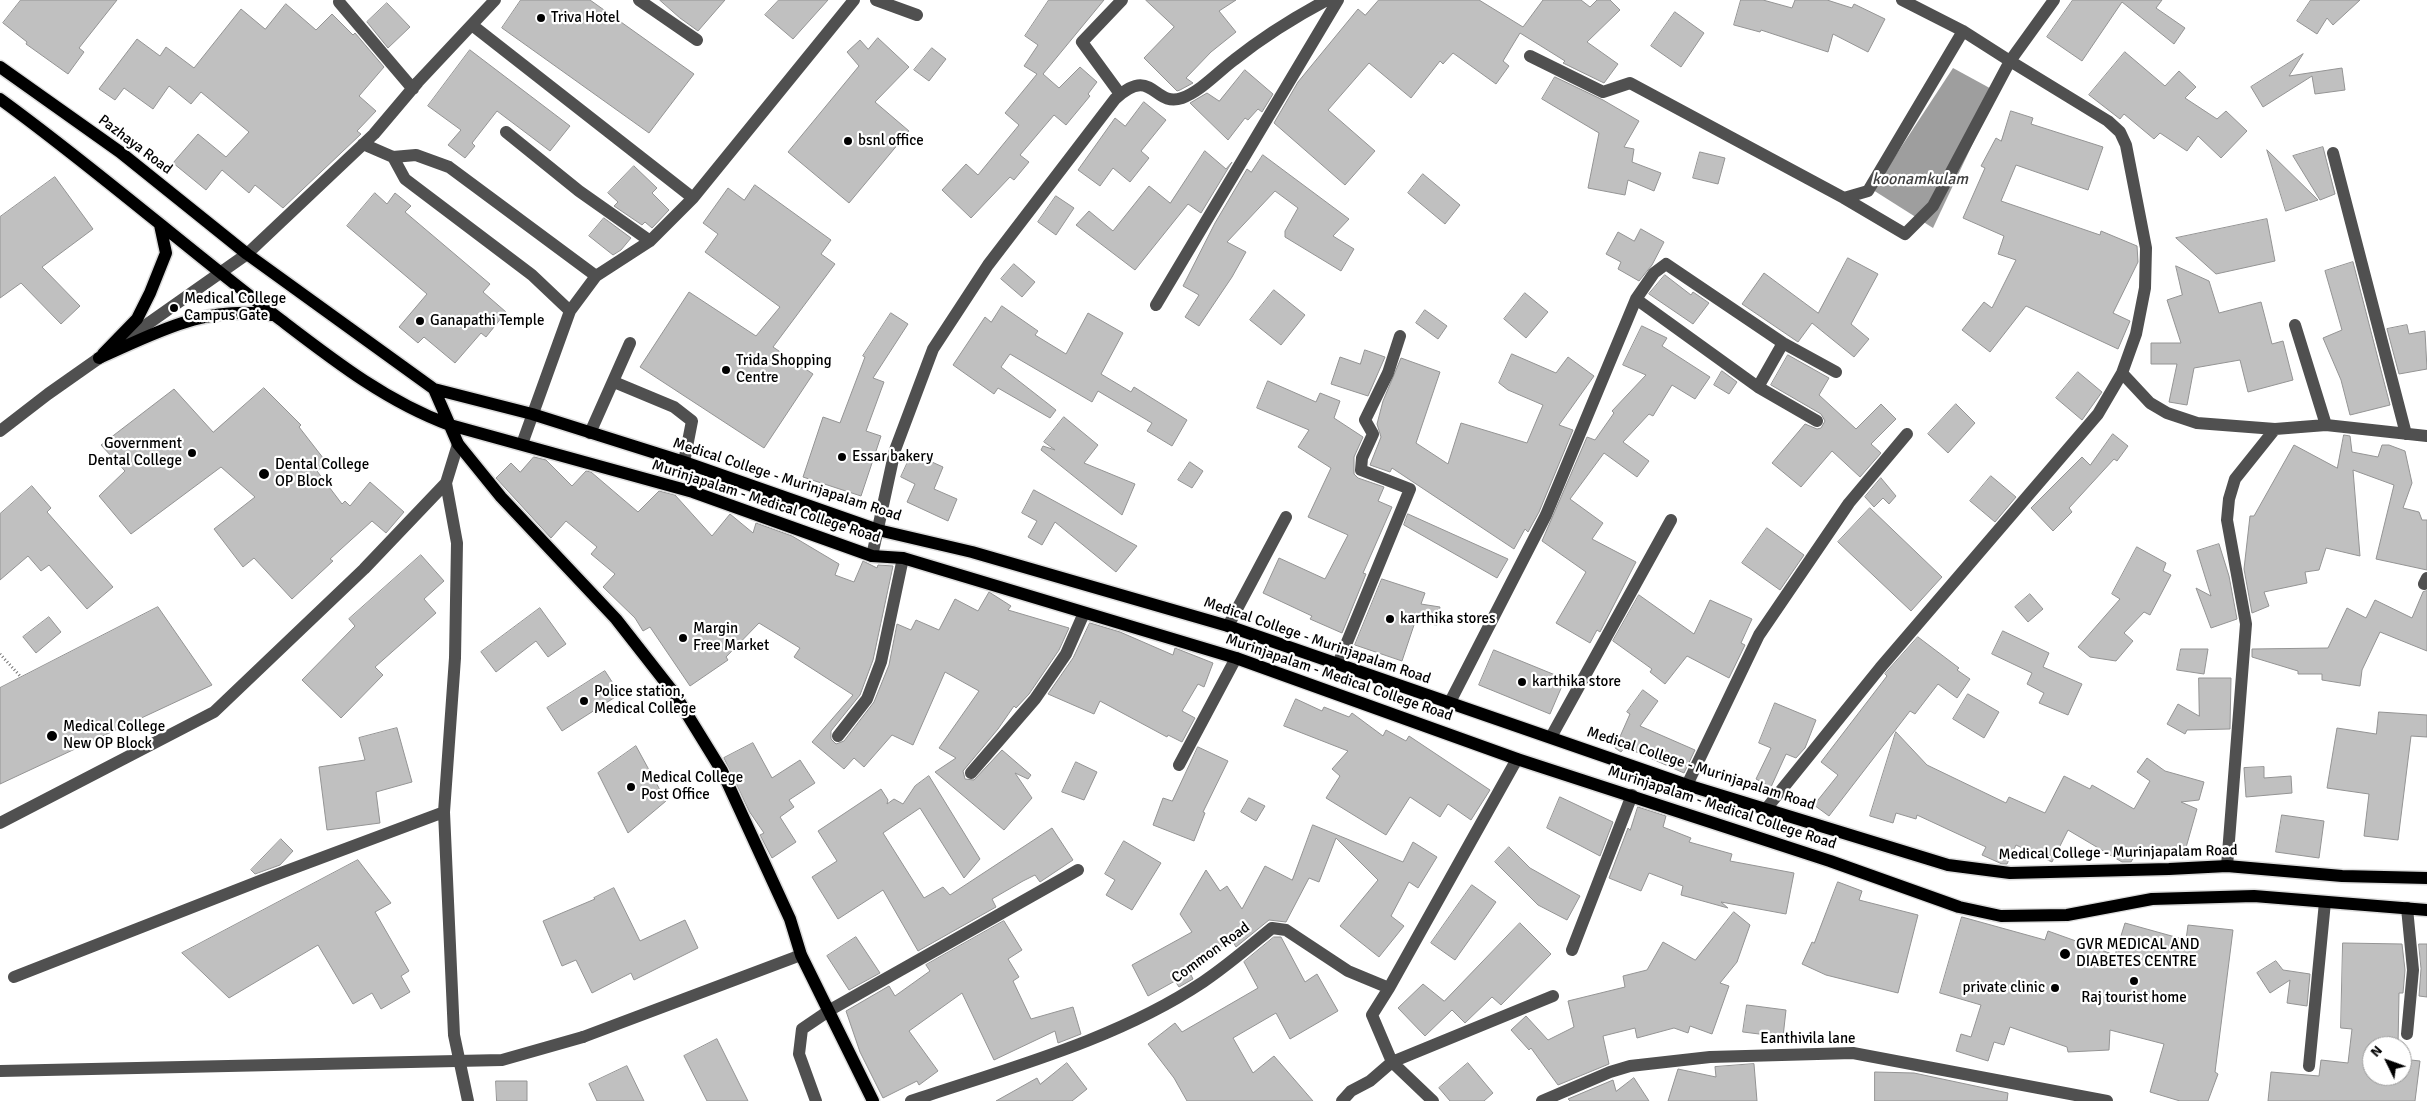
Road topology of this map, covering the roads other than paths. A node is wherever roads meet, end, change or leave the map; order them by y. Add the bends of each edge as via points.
1 (495, 0) edge
2 (639, 0) edge
3 (854, 0) edge
4 (876, 0) edge
5 (1122, 0) edge
6 (1327, 0) edge
7 (1338, 0) edge
8 (1902, 0) edge
9 (2054, 0) edge
10 (339, 2) dead end
11 (1307, 4) edge
12 (917, 16) dead end
13 (472, 25) junction
14 (1963, 31) junction
15 (697, 40) dead end
16 (1530, 56) dead end
17 (2010, 61) junction
18 (0, 67) edge
19 (413, 89) junction
20 (1120, 94) junction
21 (0, 100) edge
22 (506, 132) dead end
23 (363, 144) junction
24 (2333, 153) dead end
25 (393, 157) junction
26 (693, 198) junction
27 (1844, 198) junction
28 (160, 225) junction
29 (650, 241) junction
30 (247, 254) junction
31 (220, 273) junction
32 (596, 276) junction
33 (1636, 299) junction
34 (1156, 305) dead end
35 (570, 311) junction
36 (275, 316) junction
37 (2295, 325) dead end
38 (1400, 336) dead end
39 (630, 343) dead end
40 (1783, 343) junction
41 (98, 358) junction
42 (1836, 372) dead end
43 (2122, 374) junction
44 (614, 382) junction
45 (1758, 387) junction
46 (434, 389) junction
47 (532, 414) junction
48 (1816, 421) dead end
49 (450, 425) junction
50 (2326, 425) junction
51 (2275, 430) junction
52 (0, 431) edge
53 (590, 433) junction
54 (1907, 434) dead end
55 (2406, 434) junction
56 (2427, 436) edge
57 (458, 444) junction
58 (522, 444) junction
59 (684, 462) junction
60 (446, 483) junction
61 (1286, 517) dead end
62 (1671, 520) dead end
63 (878, 530) junction
64 (872, 556) junction
65 (903, 558) junction
66 (1084, 613) junction
67 (1228, 626) junction
68 (1236, 658) junction
69 (1338, 664) junction
70 (1449, 704) junction
71 (838, 736) dead end
72 (1551, 737) junction
73 (1517, 758) junction
74 (1179, 765) dead end
75 (971, 773) dead end
76 (1687, 785) junction
77 (1632, 796) junction
78 (1766, 810) junction
79 (444, 812) junction
80 (0, 823) edge
81 (2227, 866) junction
82 (1078, 870) dead end
83 (2427, 878) edge
84 (2325, 902) junction
85 (2407, 908) junction
86 (2427, 910) edge
87 (1572, 950) dead end
88 (801, 955) junction
89 (14, 977) dead end
90 (1389, 988) junction
91 (1553, 996) dead end
92 (830, 1010) junction
93 (2407, 1034) dead end
94 (1392, 1062) junction
95 (2309, 1066) dead end
96 (0, 1071) edge
97 (468, 1101) edge
98 (816, 1101) edge
99 (873, 1101) edge
100 (911, 1101) edge
101 (1342, 1101) edge
102 (1433, 1101) edge
103 (1542, 1101) edge
104 (2107, 1101) edge

1 - 13 street
2 - 15 street
3 - 26 street
4 - 12 street
5 - 20 street via 1082,42
6 - 11 street
7 - 34 street
8 - 14 street
9 - 17 street
10 - 19 street
11 - 20 street via 1182,98 1169,99 1146,85 1138,84
13 - 19 street
13 - 26 street
14 - 17 street
14 - 27 street via 1868,191
16 - 27 street via 1603,92 1630,83
17 - 27 street via 1933,206 1904,234
17 - 43 street via 2108,121 2124,138 2146,248 2145,288 2136,334
18 - 30 main road, Pazhaya Road via 120,152
19 - 23 street
20 - 63 street via 988,264 933,349 895,450
21 - 28 main road, Murinjapalam - Medical College Road
22 - 29 street via 580,192
23 - 25 street
23 - 30 street
24 - 55 street
25 - 32 street via 416,154 449,167
25 - 35 street via 405,179 532,274
26 - 29 street
28 - 31 main road, Murinjapalam - Medical College Road
28 - 41 main road via 166,253 150,293 137,318
29 - 32 street
30 - 31 street
30 - 46 main road, Medical College - Murinjapalam Road
31 - 36 main road, Murinjapalam - Medical College Road
31 - 41 street
32 - 35 street
33 - 40 street via 1654,273 1666,264
33 - 45 street
33 - 70 street via 1546,515
35 - 47 street
36 - 41 main road via 251,312 210,314 169,327
36 - 49 main road, Murinjapalam - Medical College Road via 386,395 420,414
37 - 50 street
38 - 69 street via 1388,373 1365,420 1373,434 1362,458 1361,470 1410,489
39 - 44 street
40 - 42 street
40 - 45 street
41 - 52 street
43 - 51 street via 2150,403 2197,424
43 - 78 street via 2098,414 1880,668
44 - 53 street
44 - 59 street via 674,407 692,421
45 - 48 street
46 - 47 main road, Medical College - Murinjapalam Road
46 - 49 main road
47 - 53 main road, Medical College - Murinjapalam Road
47 - 58 street
49 - 57 main road
49 - 58 main road, Murinjapalam - Medical College Road
50 - 51 street
50 - 55 street
51 - 81 street via 2235,478 2229,499 2227,520 2246,637
53 - 59 main road, Medical College - Murinjapalam Road
54 - 76 street via 1849,503 1759,635
55 - 56 street
57 - 60 street
57 - 88 main road via 501,497 616,619 674,693 722,771 790,919
58 - 64 main road, Murinjapalam - Medical College Road via 693,492
59 - 63 main road, Medical College - Murinjapalam Road
60 - 79 street via 457,543 455,658
60 - 80 street via 364,569 214,712
61 - 67 street
62 - 72 street
63 - 64 street
63 - 67 main road, Medical College - Murinjapalam Road via 972,552
64 - 65 main road, Murinjapalam - Medical College Road
65 - 66 main road, Murinjapalam - Medical College Road
65 - 71 street via 881,662 867,699
66 - 68 main road, Murinjapalam - Medical College Road
66 - 75 street via 1066,654 1035,699
67 - 69 main road, Medical College - Murinjapalam Road
68 - 73 main road, Murinjapalam - Medical College Road
68 - 74 street
69 - 70 main road, Medical College - Murinjapalam Road
70 - 72 main road, Medical College - Murinjapalam Road
72 - 76 main road, Medical College - Murinjapalam Road
73 - 77 main road, Murinjapalam - Medical College Road
73 - 90 street
76 - 78 main road, Medical College - Murinjapalam Road
77 - 84 main road, Murinjapalam - Medical College Road via 1959,907 2001,916 2067,915 2152,899 2254,896
77 - 87 street
78 - 81 main road, Medical College - Murinjapalam Road via 1948,864 2010,873
79 - 89 street
79 - 97 street via 454,1035
81 - 83 main road, Medical College - Murinjapalam Road via 2342,876
82 - 92 street
84 - 85 main road, Murinjapalam - Medical College Road
84 - 95 street
85 - 86 main road, Murinjapalam - Medical College Road
85 - 93 street via 2413,970
88 - 92 main road
88 - 96 street, bridge via 583,1037 502,1060
90 - 94 street via 1372,1015
90 - 100 street, Common Road via 1348,971 1286,930 1272,928 1204,982 1141,1016 1086,1042
91 - 94 street
92 - 98 street via 802,1029 799,1054
92 - 99 main road
94 - 101 street
94 - 102 street
103 - 104 street, Eanthivila lane via 1630,1066 1710,1056 1853,1053

